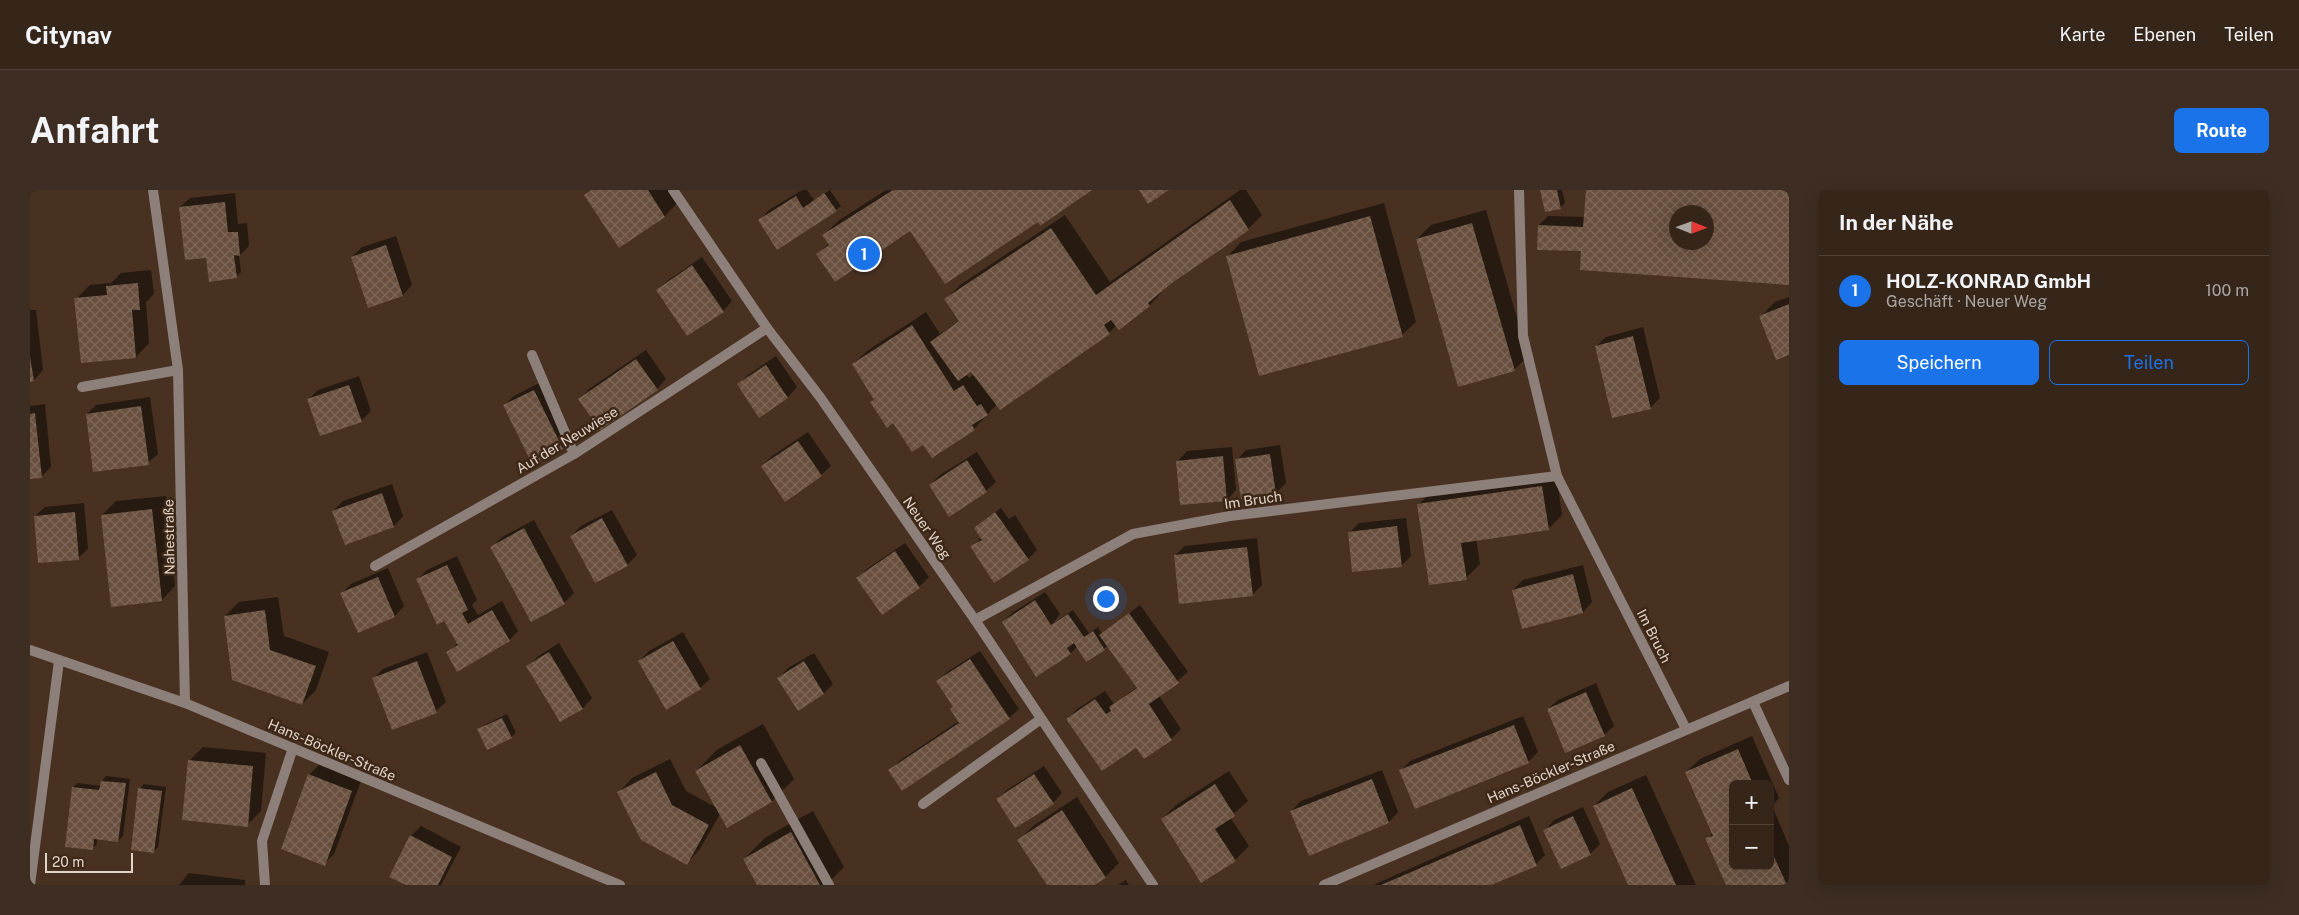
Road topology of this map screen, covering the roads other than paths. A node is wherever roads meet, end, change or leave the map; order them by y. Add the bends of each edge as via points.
1 (153, 190) edge
2 (673, 190) edge
3 (1519, 190) edge
4 (767, 328) junction
5 (532, 356) dead end
6 (178, 370) junction
7 (82, 387) dead end
8 (574, 454) junction
9 (1556, 476) junction
10 (375, 566) dead end
11 (975, 620) junction
12 (30, 650) edge
13 (59, 662) junction
14 (1789, 686) edge
15 (1753, 702) junction
16 (185, 703) junction
17 (1042, 719) junction
18 (1686, 729) junction
19 (293, 748) junction
20 (760, 763) dead end
21 (1789, 780) edge
22 (923, 804) dead end
23 (30, 885) edge
24 (265, 885) edge
25 (620, 885) edge
26 (829, 885) edge
27 (1153, 885) edge
28 (1324, 885) edge

1 - 6 street, Nahestraße
2 - 4 street, Neuer Weg
3 - 9 street, Im Bruch via 1523,336
4 - 8 street, Auf der Neuwiese
4 - 11 street, Neuer Weg via 820,397
5 - 8 street
6 - 7 street
6 - 16 street, Nahestraße
8 - 10 street, Auf der Neuwiese
9 - 11 street, Im Bruch via 1230,516 1133,534
9 - 18 street, Im Bruch
11 - 17 street, Neuer Weg
12 - 13 street, Hans-Böckler-Straße
13 - 16 street, Hans-Böckler-Straße
13 - 23 street
14 - 15 street, Hans-Böckler-Straße
15 - 18 street, Hans-Böckler-Straße
15 - 21 street
16 - 19 street, Hans-Böckler-Straße
17 - 22 street
17 - 27 street, Neuer Weg
18 - 28 street, Hans-Böckler-Straße
19 - 24 street via 262,841
19 - 25 street, Hans-Böckler-Straße
20 - 26 street

